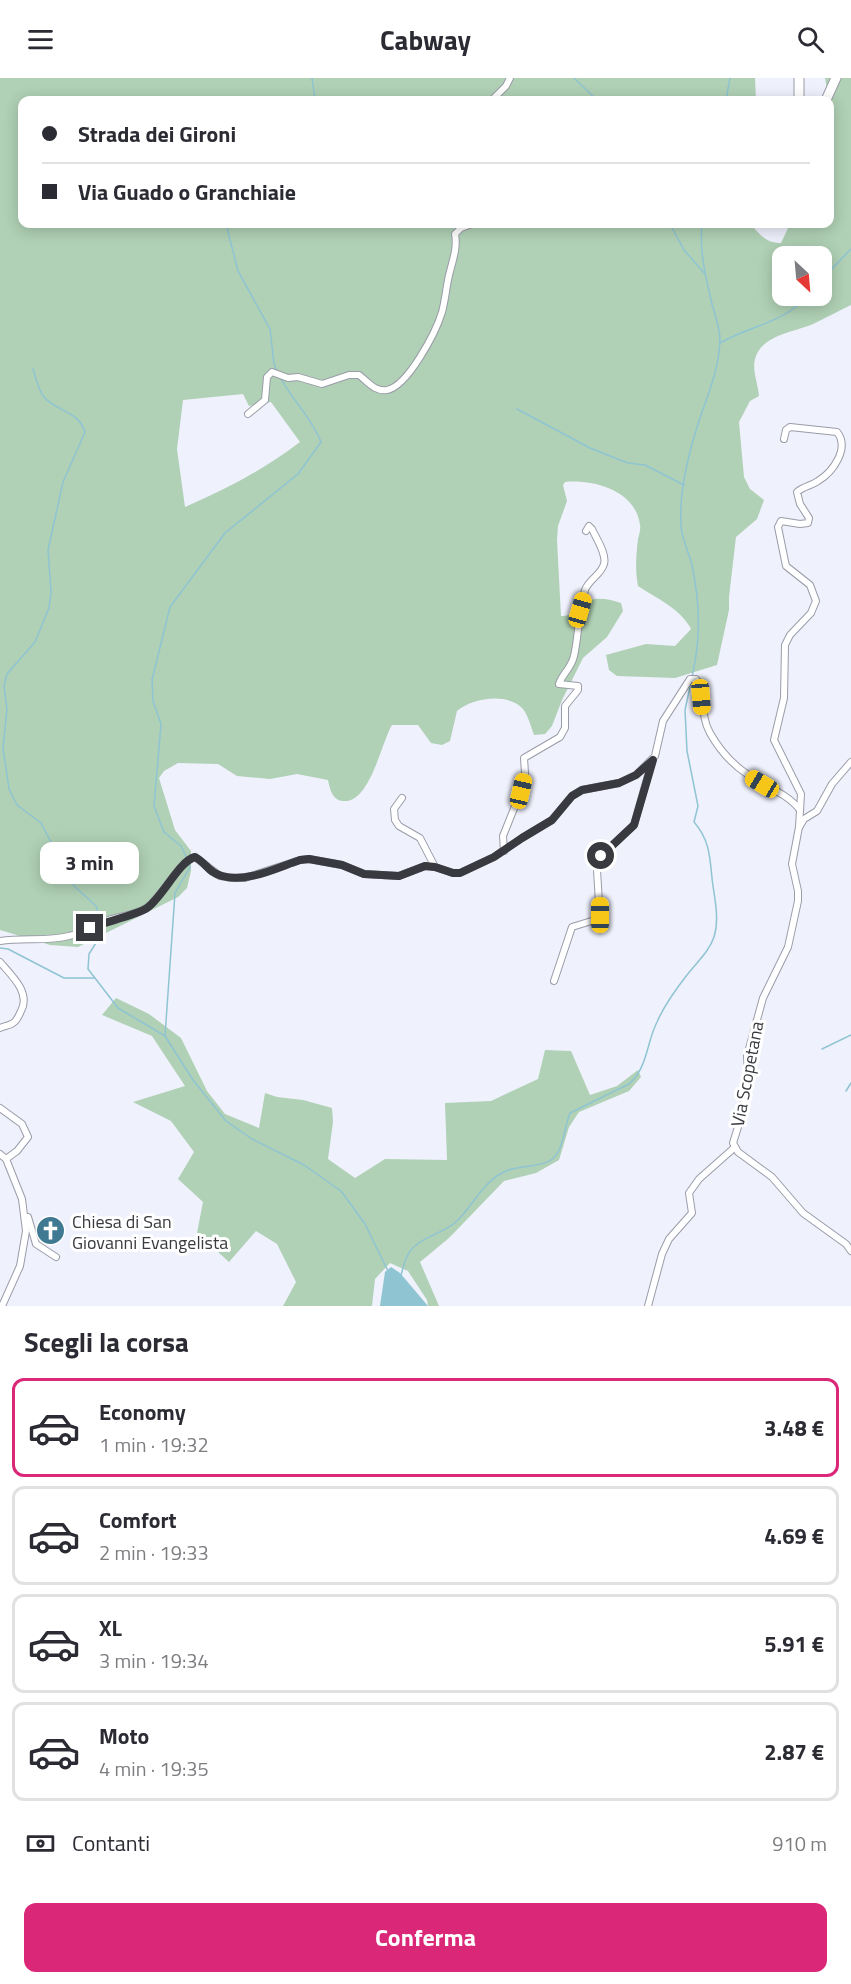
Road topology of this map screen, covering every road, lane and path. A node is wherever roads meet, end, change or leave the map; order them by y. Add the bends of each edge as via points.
1 (510, 78) edge
2 (800, 78) edge
3 (836, 78) edge
4 (496, 96) edge
5 (799, 96) edge
6 (828, 96) edge
7 (460, 228) edge
8 (248, 414) dead end
9 (784, 439) dead end
10 (586, 531) dead end
11 (653, 760) junction
12 (851, 762) edge
13 (402, 798) dead end
14 (800, 811) junction
15 (799, 827) junction
16 (504, 852) junction
17 (435, 867) junction
18 (0, 941) edge
19 (0, 962) edge
20 (554, 981) dead end
21 (0, 1028) edge
22 (0, 1108) edge
23 (734, 1148) junction
24 (3, 1156) edge
25 (22, 1199) junction
26 (851, 1251) edge
27 (56, 1257) dead end
28 (2, 1306) edge
29 (648, 1306) edge

1 - 4 street
2 - 5 main road
3 - 6 main road
7 - 8 street via 455,234 457,241 442,313 417,363 397,386 376,390 359,375 322,384 272,372 267,377 265,400
9 - 14 street, Via Scopetana via 790,427 837,432 842,438 842,450 835,465 816,483 797,492 808,523 781,521 778,527 786,566 810,585 816,601 785,645 784,698 774,740 801,794
10 - 16 street via 589,526 592,529 604,564 589,582 580,610 574,656 559,684 578,686 578,690 565,706 565,728 560,737 524,758 521,791 503,836
11 - 14 street via 663,721 685,683 696,679 701,688 705,723 725,754
11 - 16 street via 619,783 582,790 572,796 552,820
11 - 20 street via 634,825 601,856 597,870 598,920 572,927
12 - 15 street via 832,784 817,812
13 - 17 street via 394,809 395,820 420,838
14 - 15 street, Via Scopetana
15 - 23 street, Via Scopetana via 792,864 798,901 788,947 763,998 747,1056 748,1073
16 - 17 street via 460,873
17 - 18 street via 425,866 392,877 364,874 309,859 232,878 220,876 195,857 147,909 71,936
19 - 21 street via 25,998 18,1017
22 - 24 street via 22,1124 28,1137 17,1151
23 - 26 street, Via Scopetana via 772,1177 803,1213
23 - 29 street via 689,1193 692,1213 669,1239
24 - 25 street
25 - 27 street via 36,1244
25 - 28 street via 26,1231 20,1266

